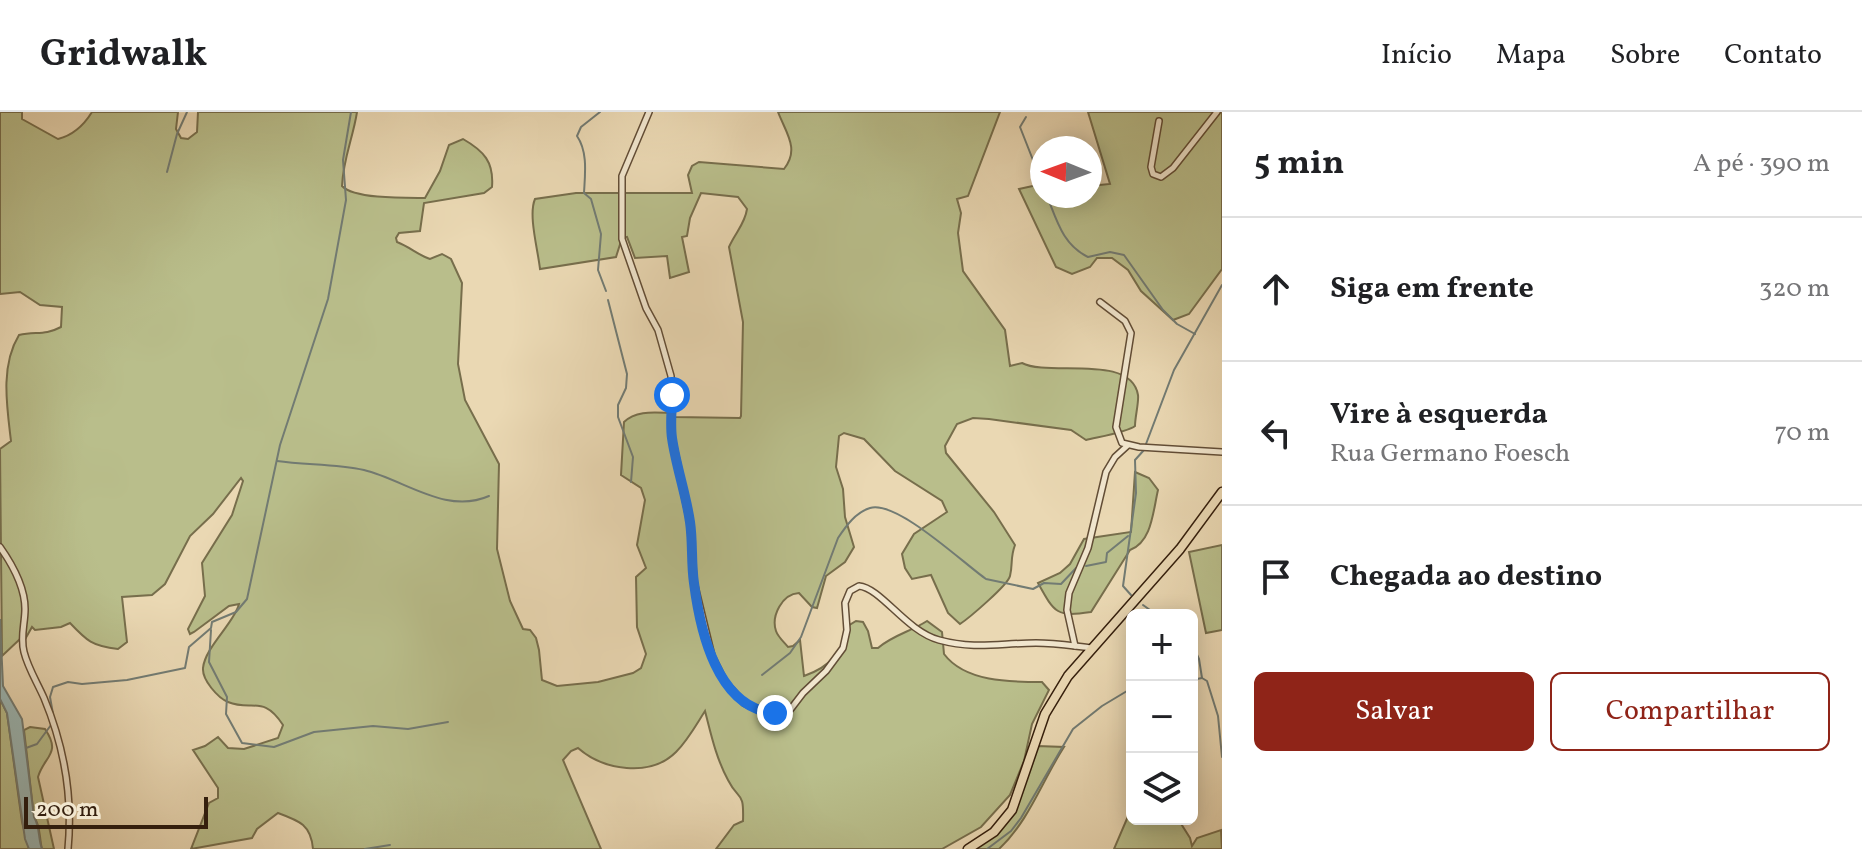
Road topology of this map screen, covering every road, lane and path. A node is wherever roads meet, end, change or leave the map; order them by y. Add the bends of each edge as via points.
1 (649, 112) edge
2 (1217, 112) edge
3 (1159, 121) dead end
4 (1100, 302) dead end
5 (1127, 446) junction
6 (1222, 452) edge
7 (1222, 492) edge
8 (0, 547) edge
9 (1075, 646) junction
10 (1093, 648) junction
11 (68, 849) edge
12 (968, 849) edge

1 - 9 street via 622,176 622,239 671,376 672,438 690,522 694,582 712,656 725,682 757,709 790,710 843,648 845,603 859,586 923,635 978,647
2 - 3 street via 1161,177 1151,167
4 - 5 street via 1125,321 1131,333 1116,427
5 - 6 street
5 - 9 street via 1106,472 1092,536 1069,593
7 - 10 main road
8 - 11 street via 24,597 22,644 64,761
9 - 10 street
10 - 12 main road via 1045,714 1012,810 994,832

